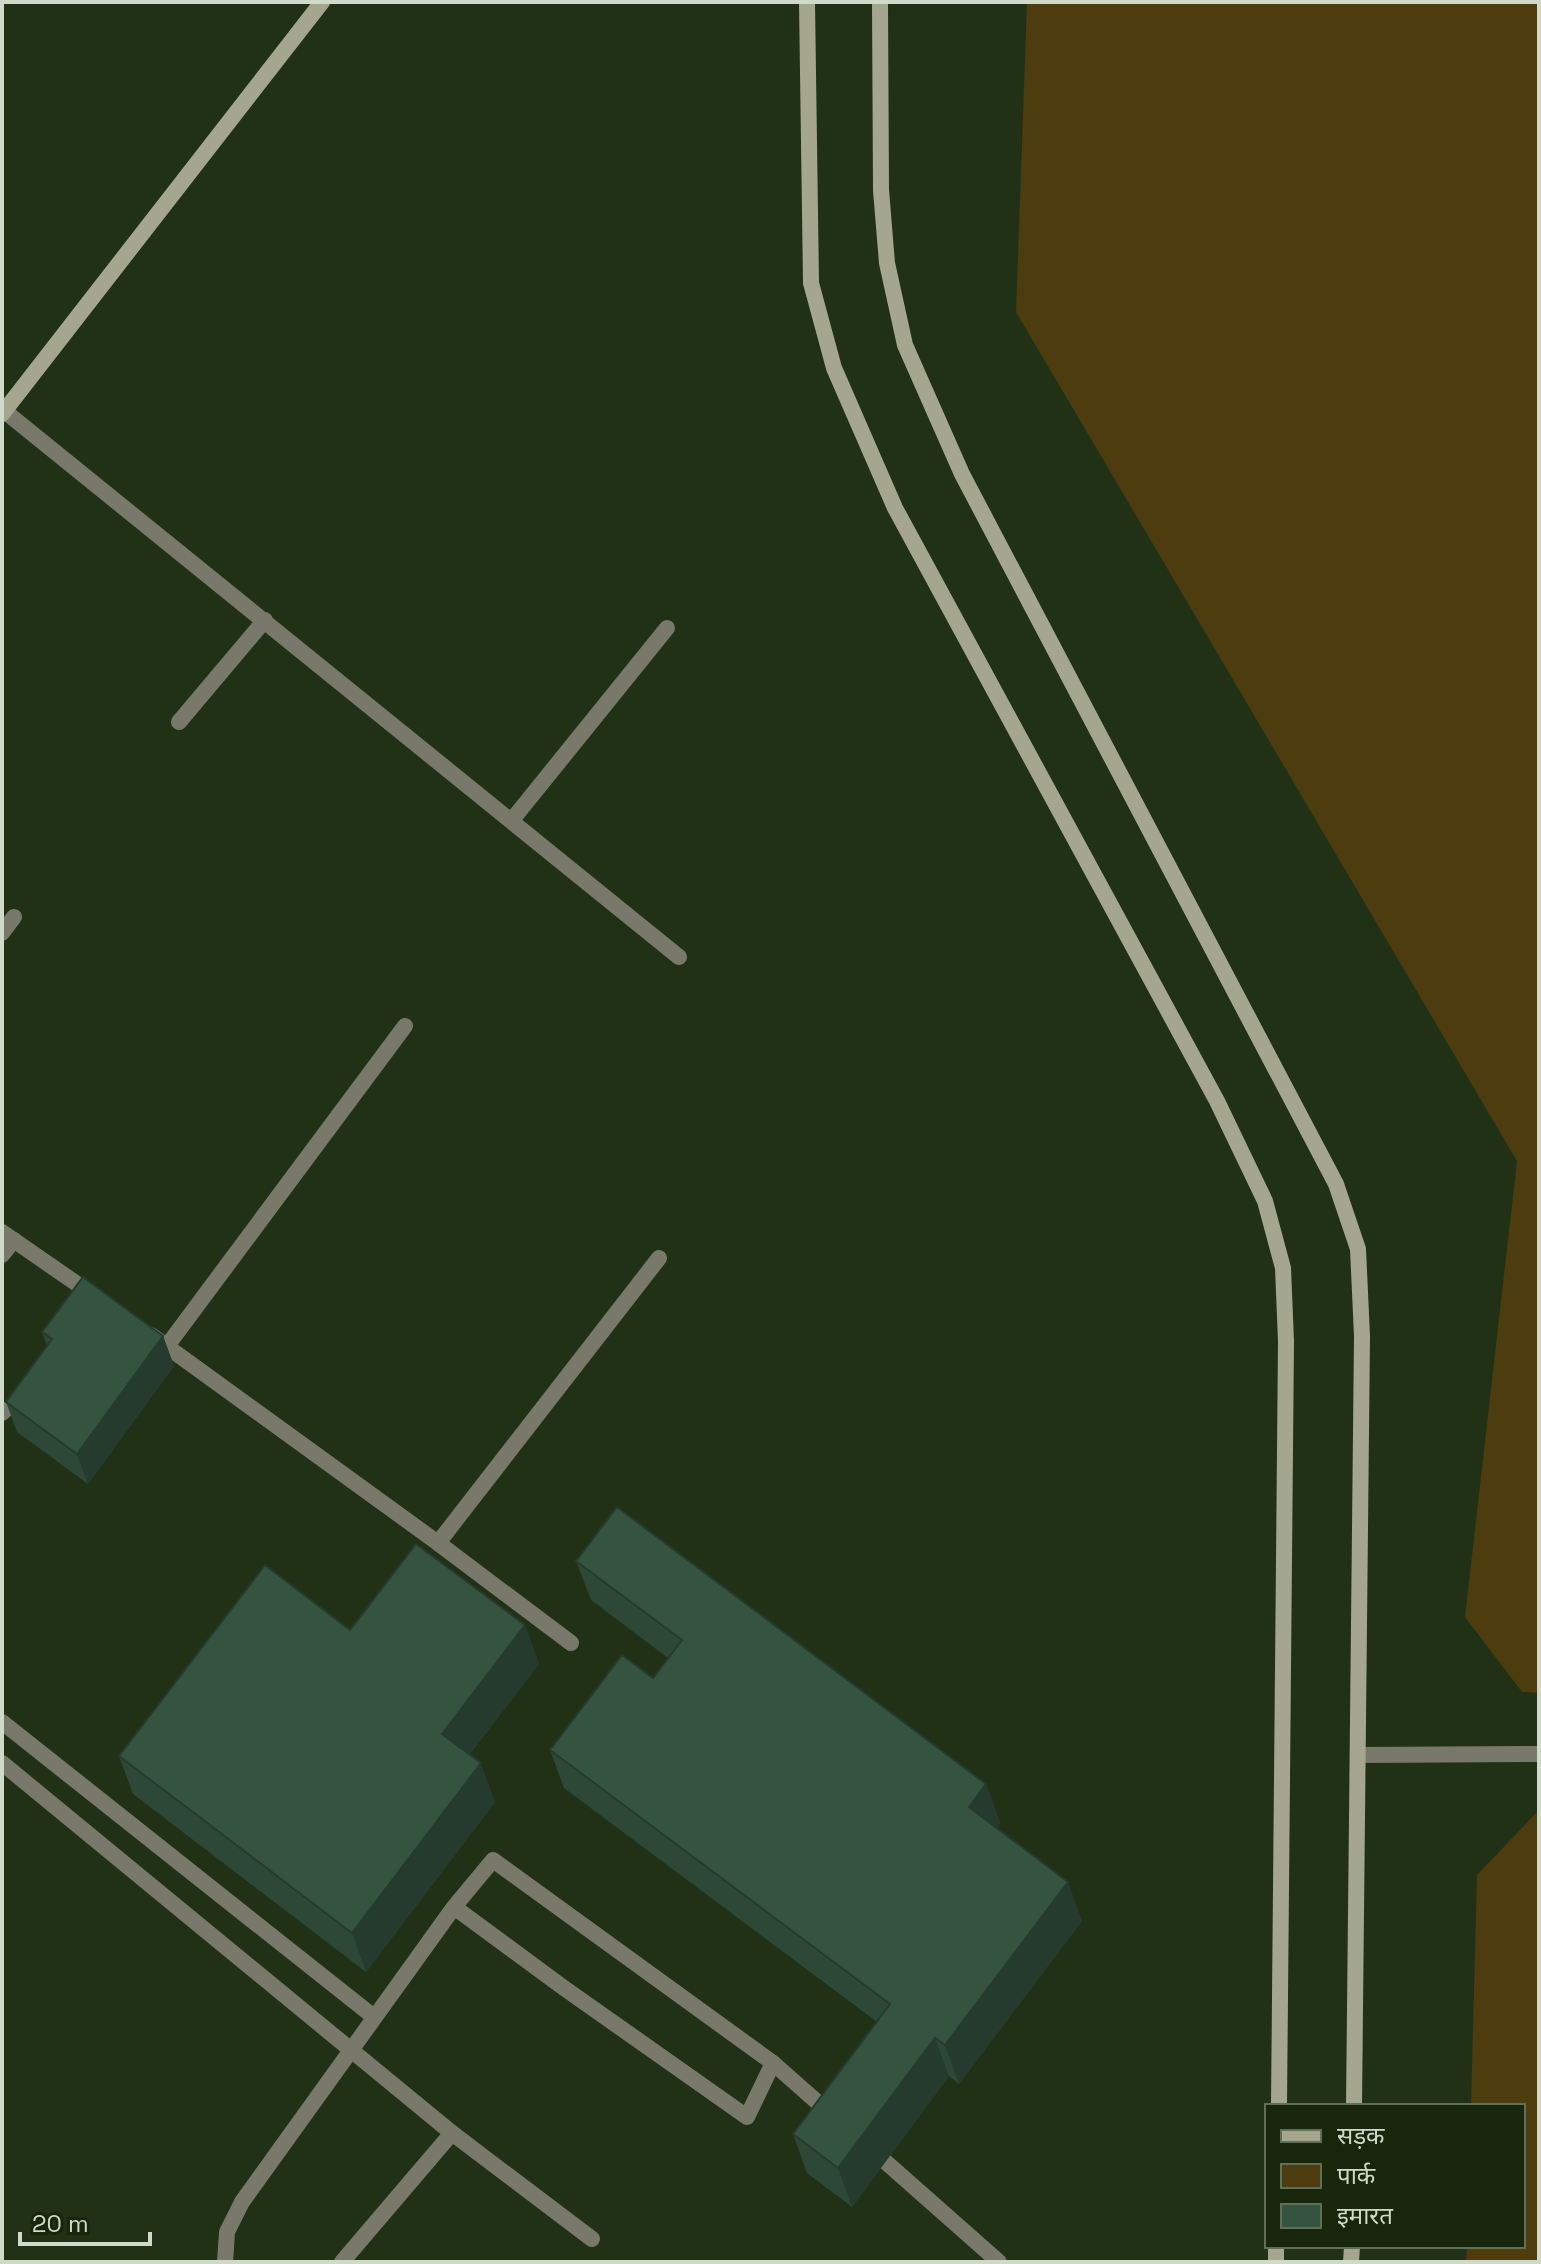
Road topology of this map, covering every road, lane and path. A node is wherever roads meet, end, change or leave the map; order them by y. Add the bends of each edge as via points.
1 (322, 2) edge
2 (807, 2) edge
3 (880, 2) edge
4 (3, 411) edge
5 (265, 620) junction
6 (667, 628) dead end
7 (179, 722) dead end
8 (512, 820) junction
9 (14, 917) dead end
10 (2, 933) edge
11 (679, 957) dead end
12 (405, 1026) dead end
13 (8, 1236) edge
14 (2, 1255) edge
15 (659, 1258) dead end
16 (103, 1302) edge
17 (142, 1329) edge
18 (167, 1346) junction
19 (438, 1543) junction
20 (571, 1643) dead end
21 (2, 1722) edge
22 (1539, 1754) edge
23 (1358, 1755) junction
24 (2, 1763) edge
25 (454, 1907) junction
26 (374, 2017) junction
27 (350, 2051) junction
28 (773, 2063) junction
29 (1279, 2104) edge
30 (1354, 2104) edge
31 (452, 2133) junction
32 (592, 2239) dead end
33 (225, 2262) edge
34 (342, 2262) edge
35 (999, 2262) edge

1 - 4 main road
2 - 29 main road via 811,283 834,368 895,508 1217,1101 1265,1201 1283,1268
3 - 23 main road via 881,190 887,263 905,345 962,474 1336,1184 1358,1249
4 - 5 street
5 - 7 street
5 - 8 street
6 - 8 street
8 - 11 street
9 - 10 street
12 - 18 street
13 - 14 street
13 - 16 street
15 - 19 street
17 - 18 street
18 - 19 street
19 - 20 street
21 - 26 street
22 - 23 street
23 - 30 main road
24 - 27 street
25 - 26 street
25 - 28 street via 493,1860
25 - 28 street via 747,2117
26 - 27 street
27 - 31 street
27 - 33 street via 242,2202 227,2232
28 - 35 street
31 - 32 street
31 - 34 street

